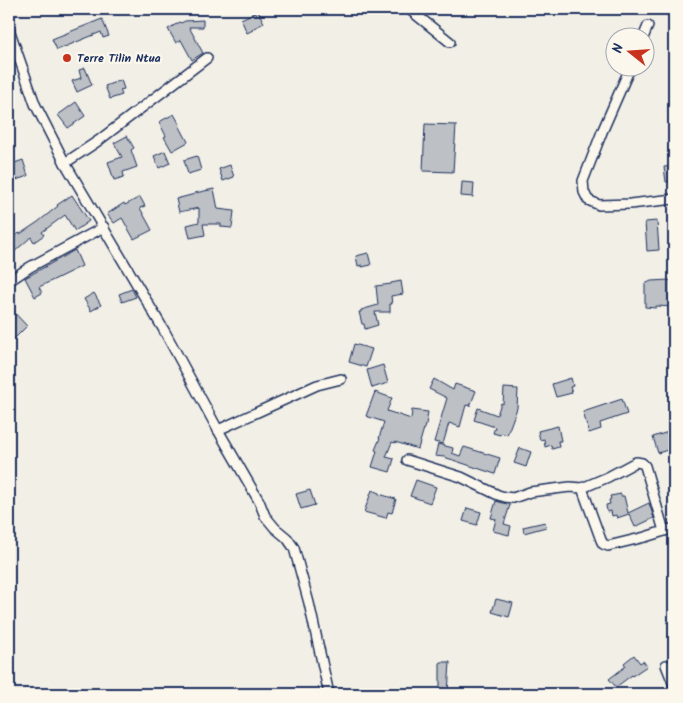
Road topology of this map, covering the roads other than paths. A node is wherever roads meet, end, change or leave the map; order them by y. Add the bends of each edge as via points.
1 (410, 9) edge
2 (9, 29) edge
3 (450, 42) dead end
4 (206, 58) dead end
5 (626, 78) edge
6 (65, 162) junction
7 (674, 199) edge
8 (104, 227) junction
9 (9, 281) edge
10 (341, 379) dead end
11 (218, 430) junction
12 (407, 460) dead end
13 (582, 488) junction
14 (674, 528) edge
15 (664, 531) junction
16 (666, 665) dead end
17 (674, 685) edge
18 (330, 694) edge

1 - 3 street
2 - 6 street via 35,104
4 - 6 street via 98,141
5 - 7 street via 584,181 584,192 588,200 599,205
6 - 8 street
8 - 9 street
8 - 11 street
10 - 11 street via 317,385
11 - 18 street via 260,501 265,516 294,548
12 - 13 street via 461,477 505,497
13 - 15 street via 604,544 608,546
13 - 15 street via 636,462 642,463
14 - 15 street
16 - 17 street

